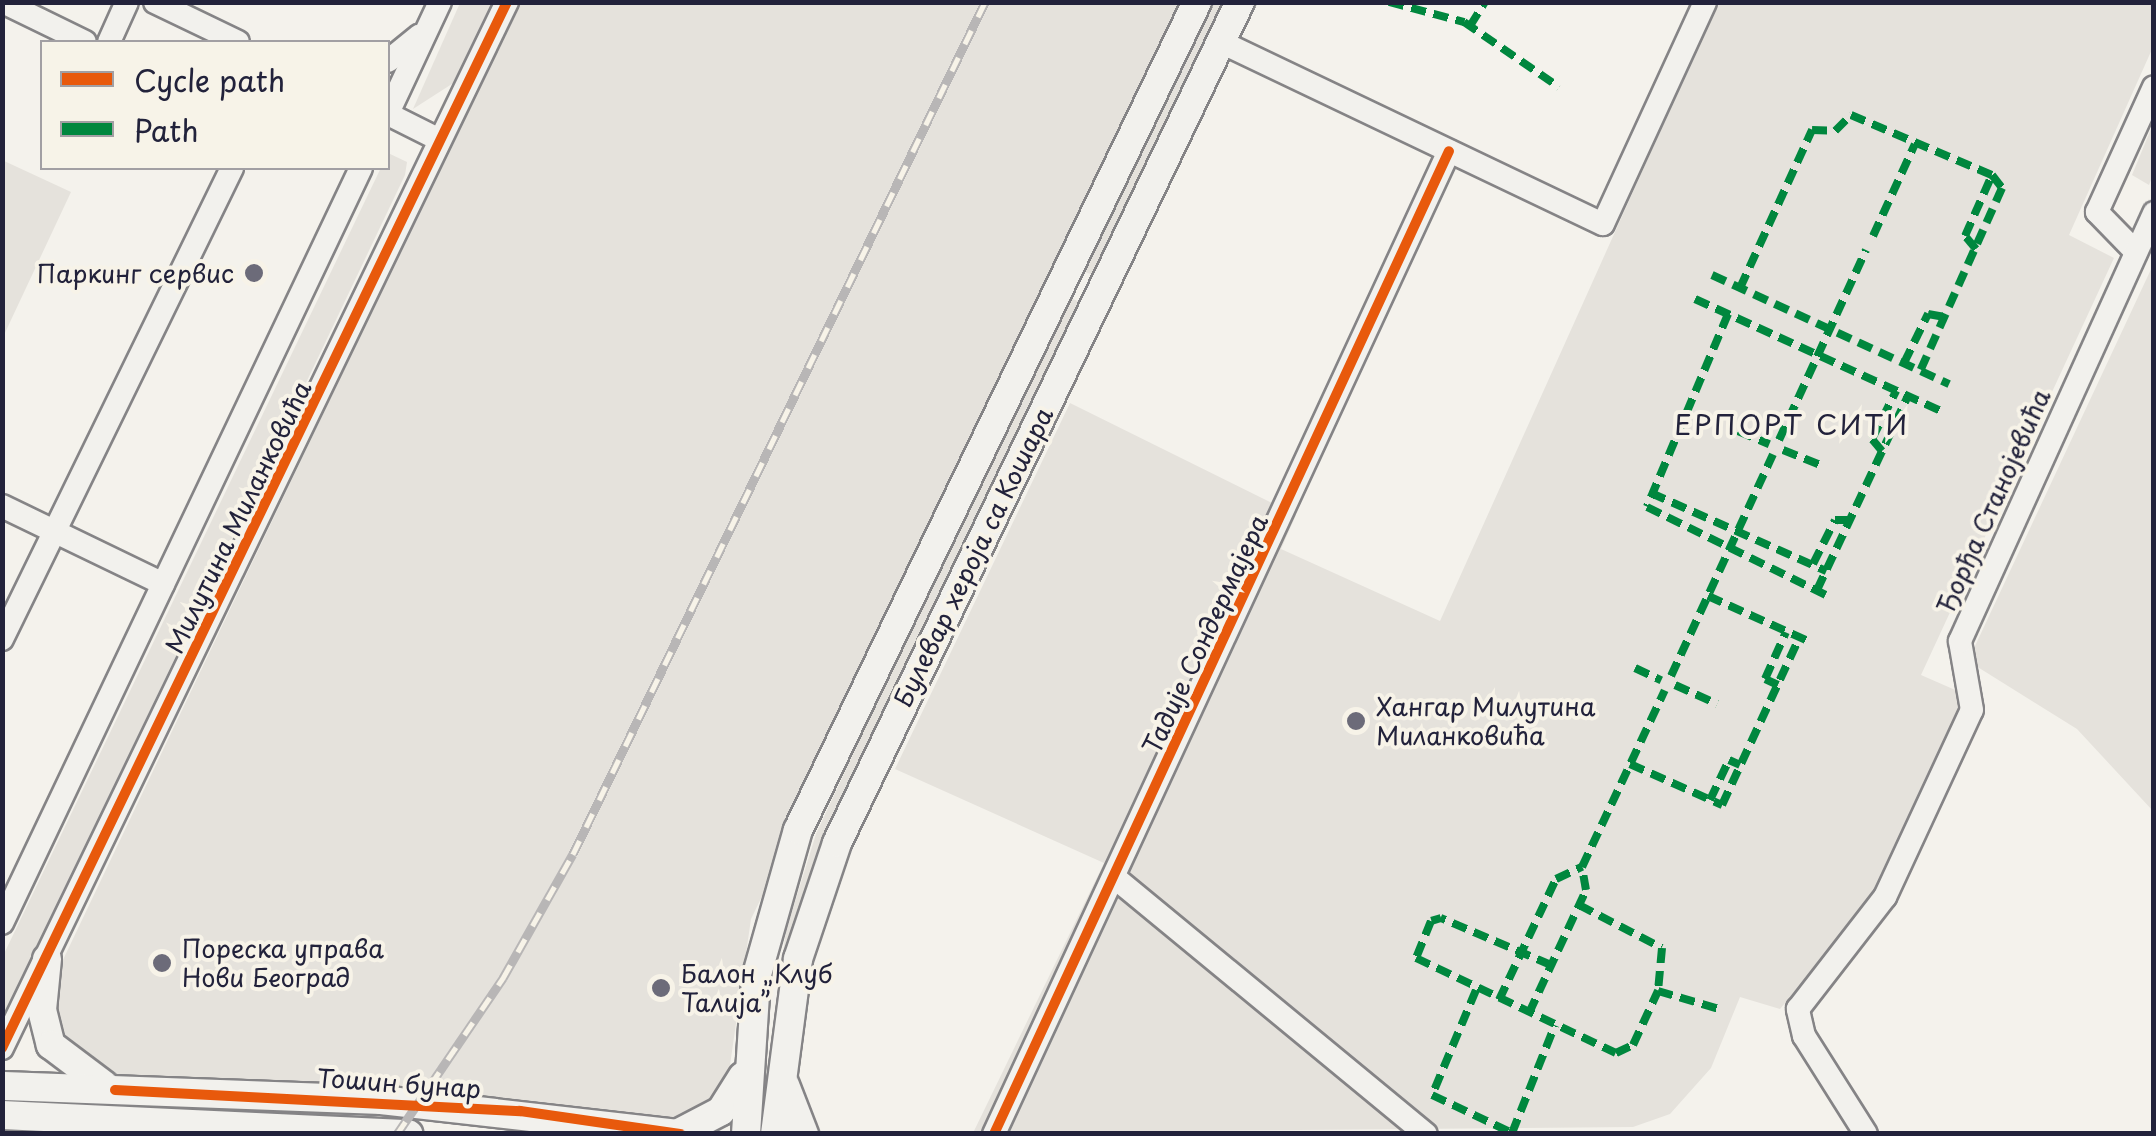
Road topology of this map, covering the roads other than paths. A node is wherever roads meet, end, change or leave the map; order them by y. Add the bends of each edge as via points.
1 (4, 2) edge
2 (127, 2) edge
3 (155, 2) edge
4 (440, 2) edge
5 (507, 2) edge
6 (1197, 2) edge
7 (1240, 2) edge
8 (1704, 2) edge
9 (428, 26) junction
10 (82, 40) edge
11 (109, 40) edge
12 (234, 40) edge
13 (1221, 42) junction
14 (390, 59) edge
15 (2154, 88) edge
16 (390, 109) edge
17 (390, 114) edge
18 (440, 140) junction
19 (1449, 151) junction
20 (231, 170) edge
21 (346, 170) edge
22 (360, 170) edge
23 (342, 209) junction
24 (2154, 213) edge
25 (2136, 252) junction
26 (1064, 276) junction
27 (1100, 294) junction
28 (2, 506) edge
29 (54, 531) junction
30 (163, 584) junction
31 (2, 639) edge
32 (1114, 877) junction
33 (2, 923) edge
34 (48, 959) junction
35 (2, 1048) edge
36 (746, 1070) junction
37 (781, 1074) junction
38 (2, 1086) edge
39 (115, 1090) junction
40 (2, 1115) edge
41 (409, 1134) edge
42 (679, 1134) edge
43 (746, 1134) edge
44 (776, 1134) edge
45 (804, 1134) edge
46 (994, 1134) edge
47 (1426, 1134) edge
48 (1866, 1134) edge

1 - 10 street
2 - 11 street
3 - 12 street
4 - 9 street
5 - 18 street, Милутина Миланковића
6 - 26 main road, Булевар хероја са Кошара
7 - 13 main road, Булевар хероја са Кошара
8 - 19 street via 1603,224
9 - 14 street
9 - 16 street
13 - 19 street
13 - 27 main road, Булевар хероја са Кошара
15 - 25 street via 2097,212
17 - 18 street
18 - 34 street, Милутина Миланковића
19 - 32 street, Тадије Сондермајера
20 - 29 street
21 - 23 street
22 - 23 street, Милутина Миланковића
23 - 30 street, Милутина Миланковића
24 - 25 street, Ђорђа Станојевића
25 - 48 street, Ђорђа Станојевића via 1960,638 1972,710 1885,897 1798,1008 1804,1036
26 - 27 main road
26 - 36 main road, Булевар хероја са Кошара via 798,830 763,940
27 - 37 main road, Булевар хероја са Кошара via 837,843 798,959
28 - 29 street, Милутина Миланковића
29 - 30 street, Милутина Миланковића
29 - 31 street
30 - 33 street, Милутина Миланковића
32 - 46 street, Тадије Сондермајера
32 - 47 street
34 - 35 street, Милутина Миланковића
34 - 39 main road via 42,1010 51,1045
36 - 42 main road via 722,1111
36 - 43 main road, Булевар хероја са Кошара
37 - 44 main road, Булевар хероја са Кошара
37 - 45 main road
38 - 39 main road, Тошин бунар
39 - 42 main road, Тошин бунар via 520,1111
40 - 41 main road, Тошин бунар

